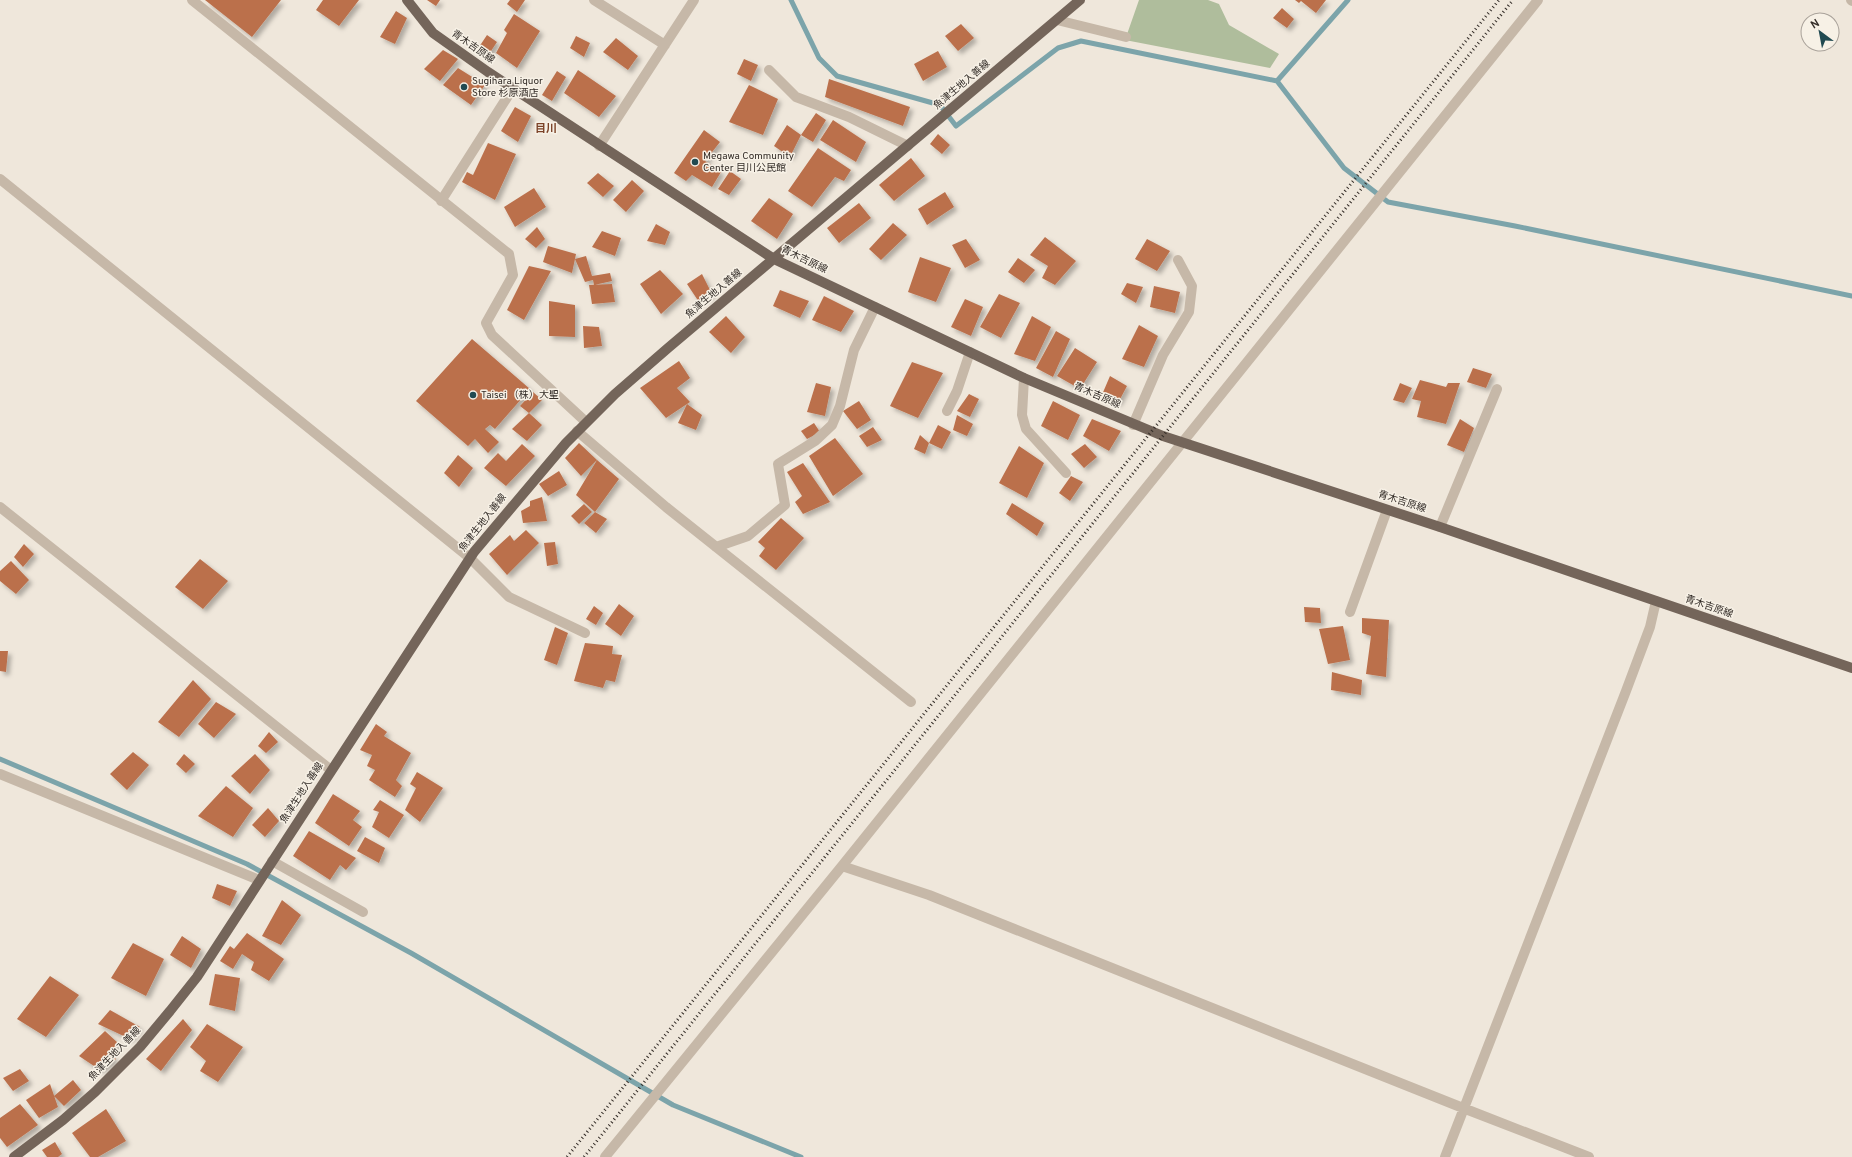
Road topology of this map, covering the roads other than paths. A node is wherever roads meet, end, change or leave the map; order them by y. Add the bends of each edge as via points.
1 (192, 0) edge
2 (407, 0) edge
3 (594, 0) edge
4 (694, 0) edge
5 (1080, 0) edge
6 (1538, 0) edge
7 (1057, 20) junction
8 (1126, 37) dead end
9 (665, 45) junction
10 (769, 70) dead end
11 (513, 88) junction
12 (599, 146) junction
13 (908, 146) junction
14 (0, 179) edge
15 (441, 201) junction
16 (774, 259) junction
17 (1178, 260) dead end
18 (875, 307) junction
19 (970, 352) junction
20 (1024, 378) junction
21 (1497, 389) dead end
22 (947, 411) dead end
23 (586, 422) junction
24 (1133, 425) junction
25 (577, 431) junction
26 (1183, 442) junction
27 (1066, 473) dead end
28 (0, 507) edge
29 (1387, 510) junction
30 (1440, 527) junction
31 (716, 547) junction
32 (470, 558) junction
33 (1656, 602) junction
34 (1350, 612) dead end
35 (585, 633) dead end
36 (1852, 668) edge
37 (911, 702) dead end
38 (332, 770) junction
39 (0, 774) edge
40 (272, 861) junction
41 (842, 866) junction
42 (259, 880) junction
43 (363, 912) dead end
44 (1463, 1108) junction
45 (14, 1157) edge
46 (604, 1157) edge
47 (1445, 1157) edge
48 (1589, 1157) edge

1 - 15 street
2 - 11 main road, 青木吉原線 via 433,33
3 - 9 street
4 - 9 street
5 - 7 main road, 魚津生地入善線
6 - 26 street
7 - 8 street
7 - 13 main road, 魚津生地入善線
9 - 12 street
10 - 13 street via 796,97 849,117
11 - 12 main road, 青木吉原線
11 - 15 street
12 - 16 main road, 青木吉原線
13 - 16 main road, 魚津生地入善線
14 - 32 street
15 - 23 street via 509,254 513,275 486,323 492,335
16 - 18 main road, 青木吉原線
16 - 23 main road, 魚津生地入善線 via 668,348
17 - 24 street via 1192,286 1189,312 1162,355
18 - 19 main road, 青木吉原線
18 - 31 street via 854,350 840,406 832,425 815,441 778,464 785,505 748,536
19 - 20 main road, 青木吉原線
19 - 22 street via 957,391
20 - 24 main road, 青木吉原線
20 - 27 street via 1022,415 1026,430
21 - 30 street
23 - 25 main road, 魚津生地入善線
24 - 26 main road, 青木吉原線
25 - 31 street
25 - 32 main road, 魚津生地入善線 via 544,467
26 - 29 main road, 青木吉原線
26 - 41 street
28 - 38 street
29 - 30 main road, 青木吉原線
29 - 34 street
30 - 33 main road, 青木吉原線
31 - 37 street
32 - 35 street via 509,597
32 - 38 main road, 魚津生地入善線
33 - 36 main road, 青木吉原線
33 - 44 street via 1650,627 1626,691
38 - 40 main road, 魚津生地入善線
39 - 42 street
40 - 42 main road, 魚津生地入善線
40 - 43 street
41 - 44 street via 929,894
41 - 46 street
42 - 45 main road, 魚津生地入善線 via 198,977 140,1046 95,1092
44 - 47 street
44 - 48 street

